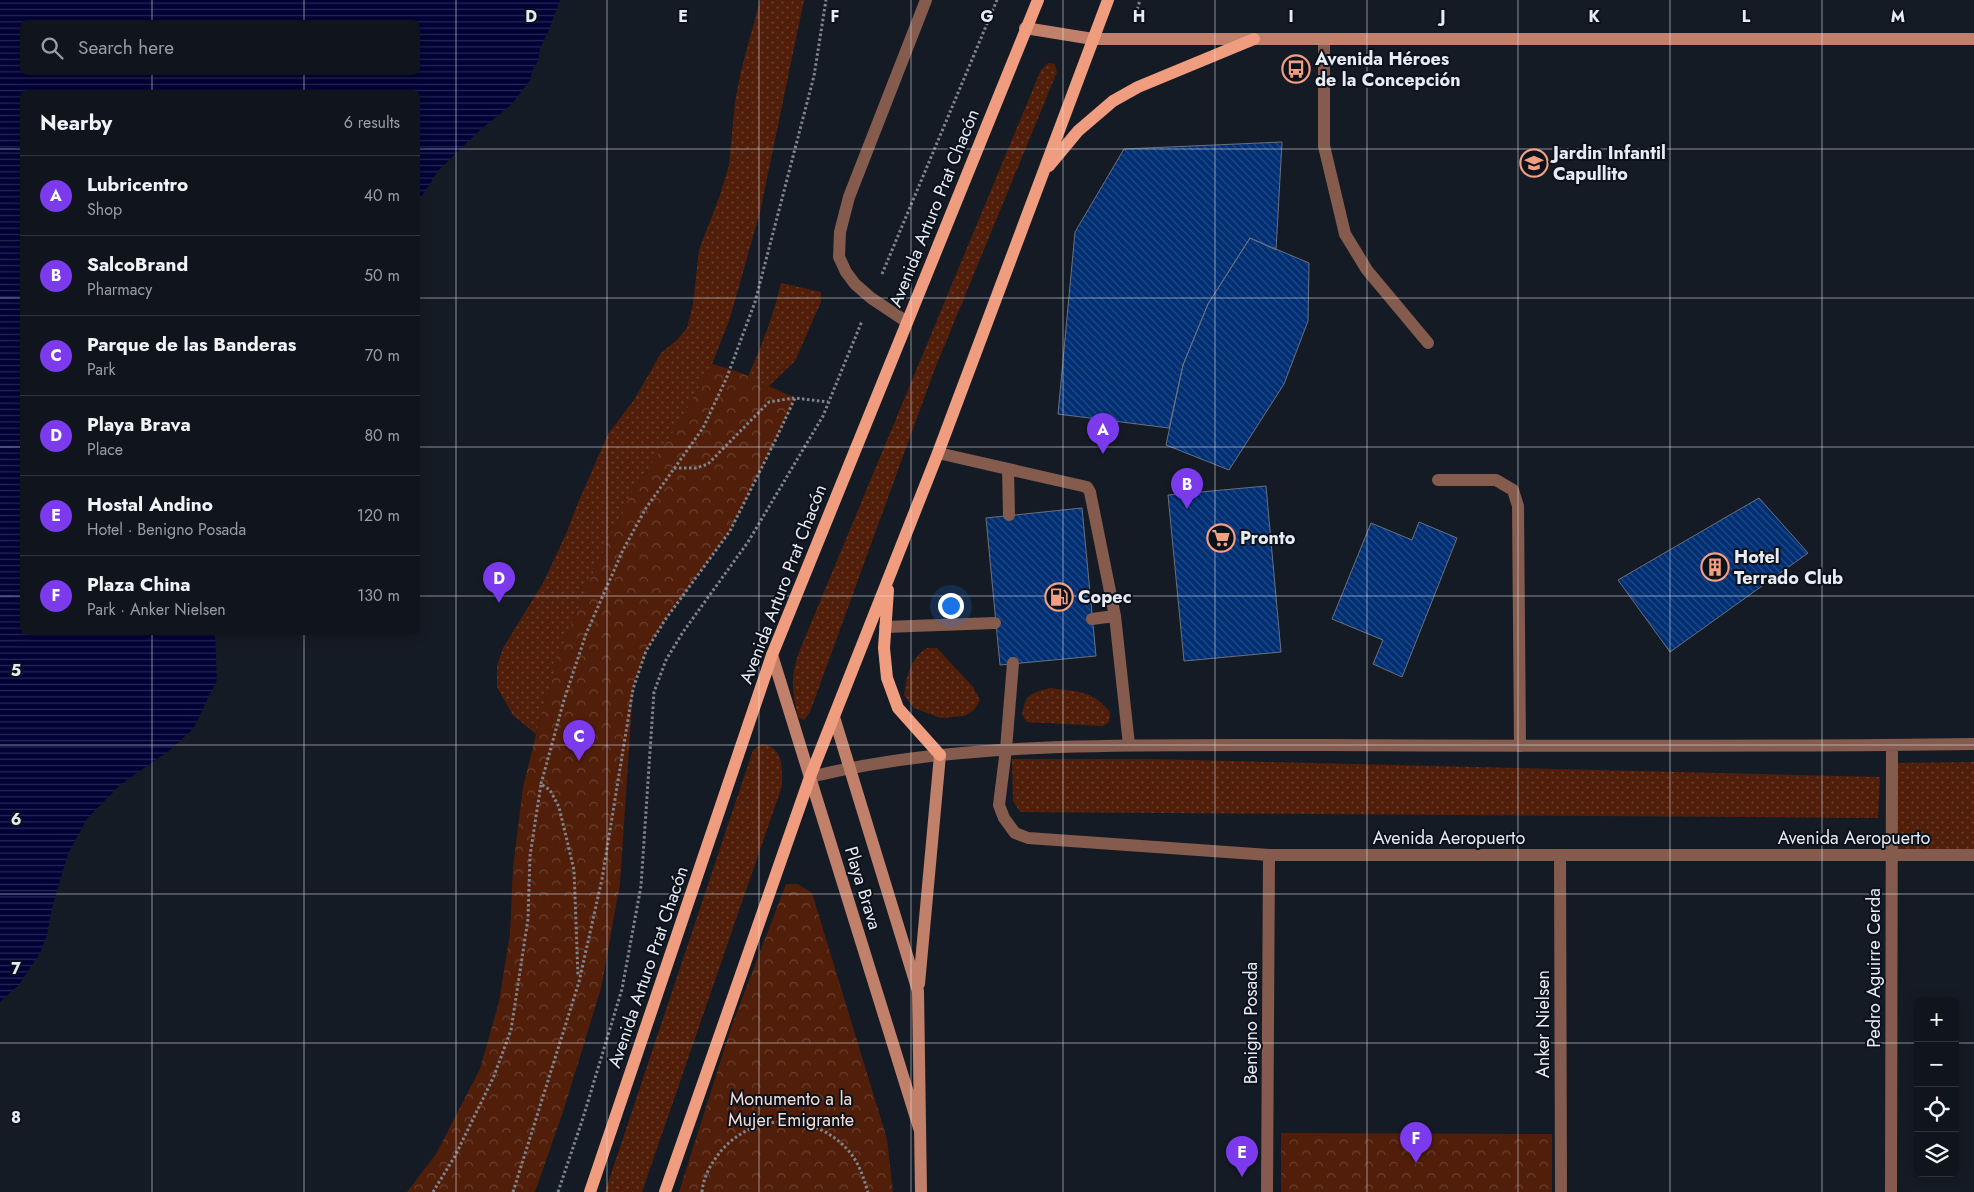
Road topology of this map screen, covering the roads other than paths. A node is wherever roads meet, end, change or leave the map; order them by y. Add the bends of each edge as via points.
1 (926, 0) edge
2 (1038, 0) edge
3 (1108, 0) edge
4 (1025, 28) junction
5 (1093, 39) junction
6 (1254, 39) junction
7 (1324, 39) junction
8 (1974, 40) edge
9 (1043, 174) junction
10 (907, 322) junction
11 (1428, 344) dead end
12 (938, 453) junction
13 (1008, 468) junction
14 (1438, 480) dead end
15 (1009, 515) dead end
16 (890, 576) junction
17 (1115, 616) junction
18 (1092, 619) dead end
19 (995, 623) dead end
20 (886, 627) junction
21 (772, 655) junction
22 (1013, 663) dead end
23 (834, 717) junction
24 (1974, 744) edge
25 (1129, 745) junction
26 (1892, 745) junction
27 (1520, 746) junction
28 (1006, 749) junction
29 (940, 755) junction
30 (849, 767) junction
31 (810, 777) junction
32 (1269, 855) junction
33 (1560, 855) junction
34 (1892, 855) junction
35 (1974, 855) edge
36 (918, 991) junction
37 (920, 1131) junction
38 (590, 1192) edge
39 (665, 1192) edge
40 (921, 1192) edge
41 (1267, 1192) edge
42 (1561, 1192) edge
43 (1891, 1192) edge

1 - 10 street via 849,197 840,232 840,257 846,272 871,298
2 - 4 main road, Avenida Arturo Prat Chacón
3 - 5 main road
4 - 5 street
4 - 10 main road, Avenida Arturo Prat Chacón
5 - 6 street
5 - 9 main road
6 - 7 street
6 - 9 main road via 1138,87 1113,101 1078,131
7 - 8 street
7 - 11 street via 1324,146 1345,234 1367,270
9 - 12 main road
10 - 21 main road, Avenida Arturo Prat Chacón
12 - 13 street
12 - 16 main road
13 - 15 street
13 - 17 street via 1087,487
14 - 27 street via 1496,480 1512,490 1518,506
16 - 20 main road
16 - 23 main road
17 - 18 street
17 - 25 street
19 - 20 street
20 - 29 main road via 887,678 898,708
21 - 31 street, Playa Brava
21 - 38 main road, Avenida Arturo Prat Chacón
22 - 28 street
23 - 30 street, Playa Brava
23 - 31 main road
24 - 26 street
25 - 27 street
25 - 28 street
26 - 27 street
26 - 34 street, Pedro Aguirre Cerda
28 - 29 street
28 - 32 street, Avenida Aeropuerto via 998,805 1015,834 1028,838
29 - 30 street
29 - 36 street
30 - 31 street
30 - 36 street, Playa Brava
31 - 37 street, Playa Brava
31 - 39 main road
32 - 33 street, Avenida Aeropuerto
32 - 41 street, Benigno Posada
33 - 34 street, Avenida Aeropuerto
33 - 42 street, Anker Nielsen
34 - 35 street, Avenida Aeropuerto
34 - 43 street, Pedro Aguirre Cerda
36 - 37 street, Playa Brava
37 - 40 street, Playa Brava

